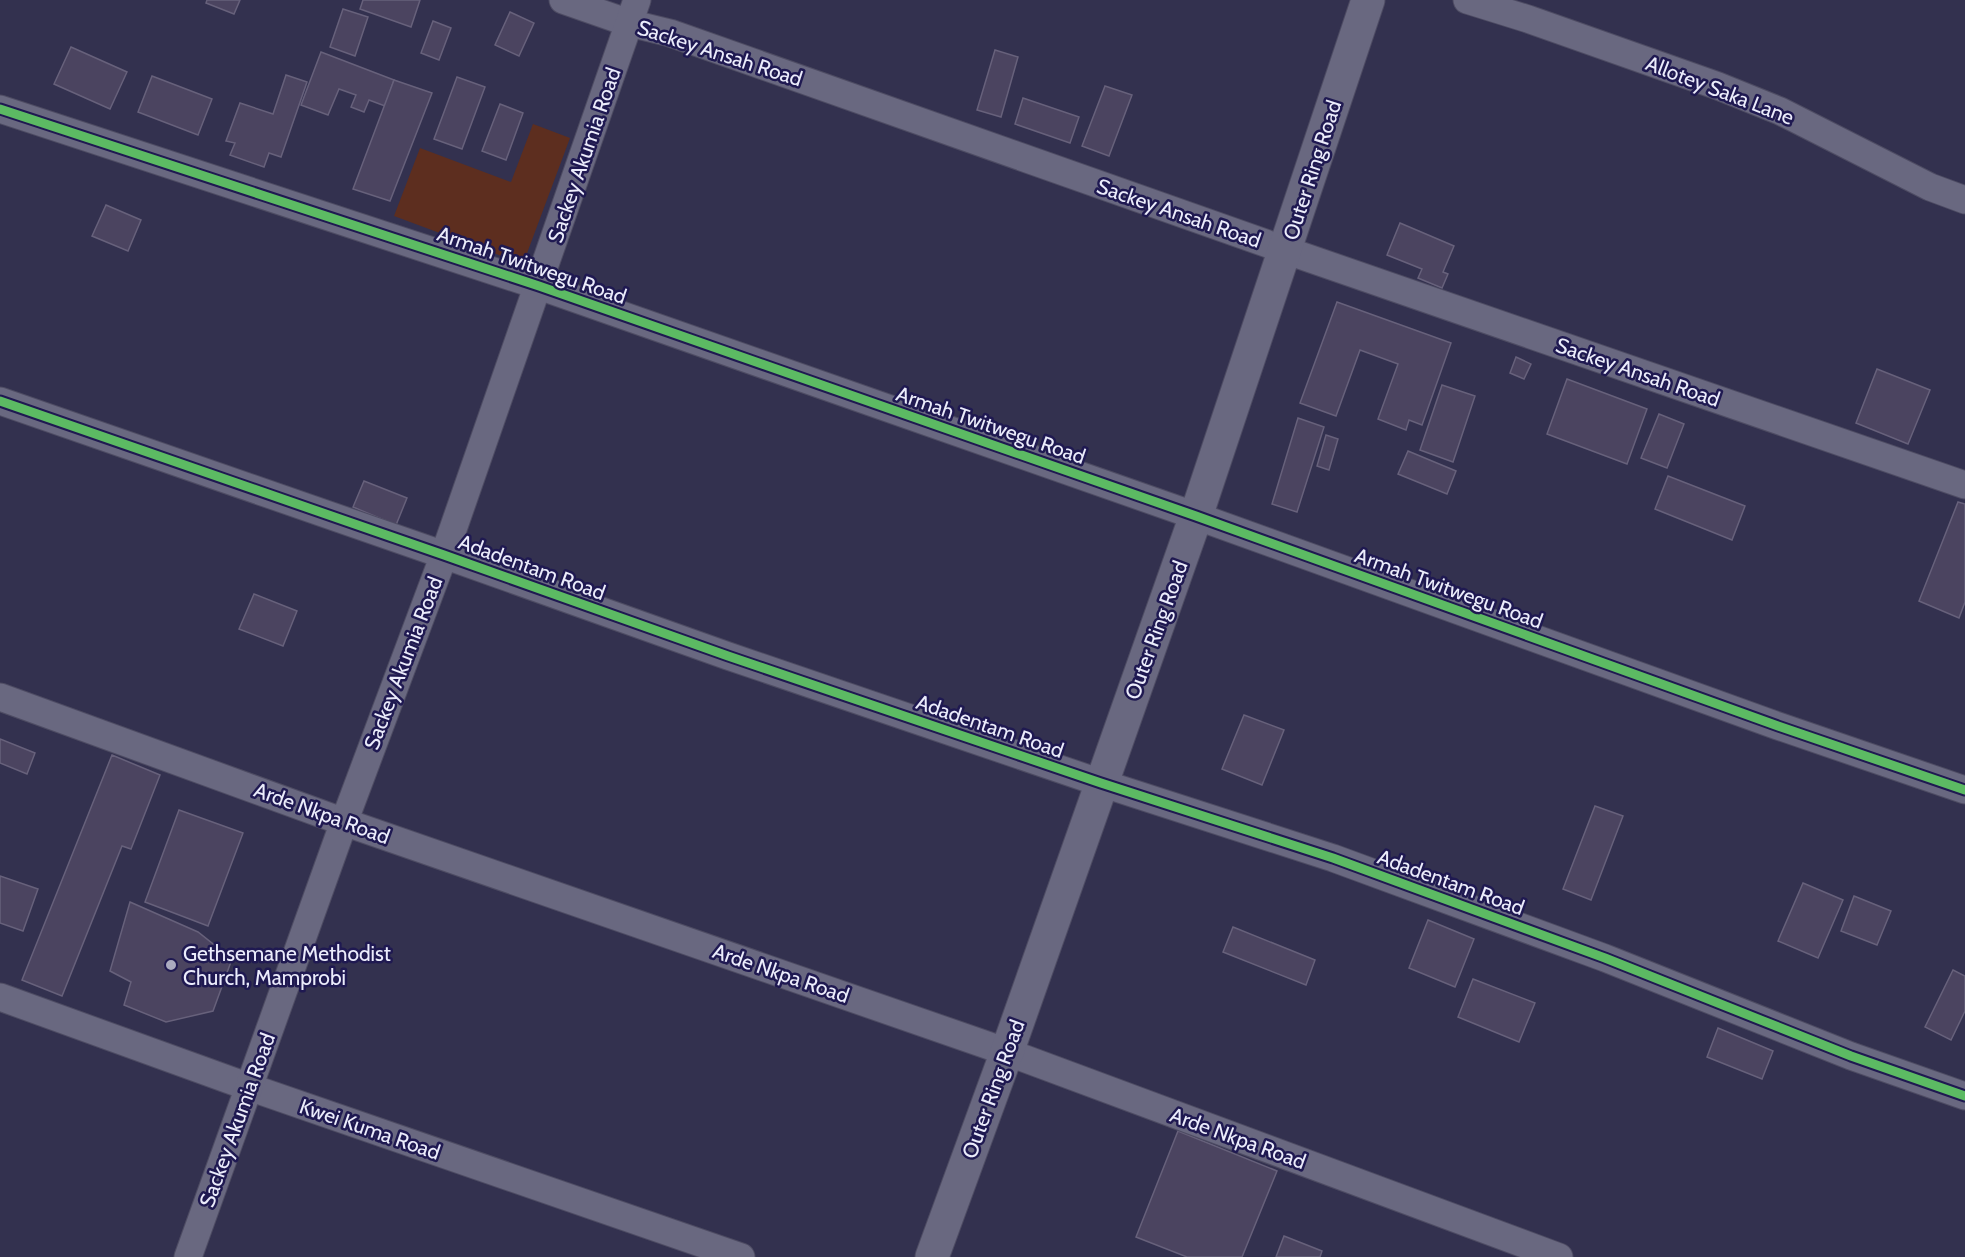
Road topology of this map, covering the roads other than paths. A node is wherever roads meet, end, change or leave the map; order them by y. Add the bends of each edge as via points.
1 (562, 0) edge
2 (1368, 0) edge
3 (1467, 0) edge
4 (633, 12) edge
5 (0, 109) edge
6 (1965, 200) edge
7 (1285, 250) junction
8 (539, 286) junction
9 (0, 401) edge
10 (1965, 485) edge
11 (1196, 516) junction
12 (444, 555) junction
13 (0, 698) edge
14 (1101, 783) junction
15 (1965, 789) edge
16 (344, 822) junction
17 (0, 998) edge
18 (1007, 1052) junction
19 (249, 1087) junction
20 (1965, 1096) edge
21 (188, 1257) edge
22 (741, 1257) edge
23 (932, 1257) edge
24 (1559, 1257) edge

1 - 4 street, Sackey Ansah Road
2 - 7 street, Outer Ring Road
3 - 6 street, Allotey Saka Lane via 1770,106 1930,187
4 - 7 street, Sackey Ansah Road via 670,33
4 - 8 street, Sackey Akumia Road
5 - 8 street, Armah Twitwegu Road
7 - 10 street, Sackey Ansah Road
7 - 11 street, Outer Ring Road
8 - 11 street, Armah Twitwegu Road
8 - 12 street, Sackey Akumia Road
9 - 12 street, Adadentam Road
11 - 14 street, Outer Ring Road
11 - 15 street, Armah Twitwegu Road via 1778,726
12 - 14 street, Adadentam Road
12 - 16 street, Sackey Akumia Road
13 - 16 street, Arde Nkpa Road
14 - 18 street, Outer Ring Road
14 - 20 street, Adadentam Road via 1344,862
16 - 18 street, Arde Nkpa Road
16 - 19 street, Sackey Akumia Road
17 - 19 street, Kwei Kuma Road
18 - 23 street, Outer Ring Road
18 - 24 street, Arde Nkpa Road
19 - 21 street, Sackey Akumia Road
19 - 22 street, Kwei Kuma Road

